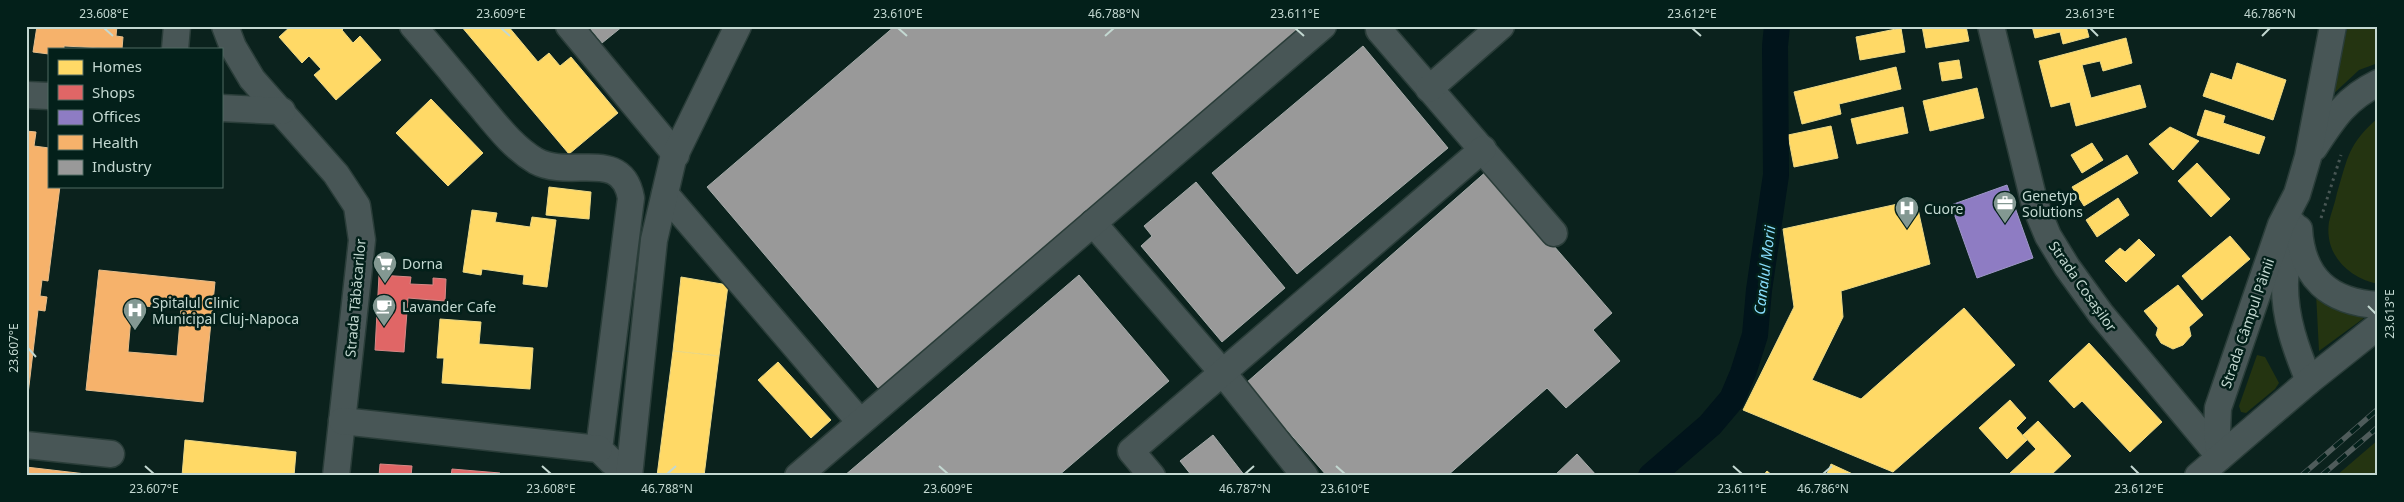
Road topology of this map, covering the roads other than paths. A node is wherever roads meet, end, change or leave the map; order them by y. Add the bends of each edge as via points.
1 (176, 26) edge
2 (225, 26) edge
3 (413, 26) edge
4 (569, 26) edge
5 (738, 26) edge
6 (1323, 26) edge
7 (1501, 26) edge
8 (1991, 26) edge
9 (2333, 26) edge
10 (1379, 30) dead end
11 (175, 48) edge
12 (2378, 83) edge
13 (1429, 88) junction
14 (26, 95) edge
15 (48, 96) edge
16 (222, 108) edge
17 (282, 110) junction
18 (1483, 149) junction
19 (676, 154) junction
20 (2308, 157) junction
21 (665, 194) junction
22 (2297, 194) junction
23 (1093, 223) junction
24 (1554, 233) dead end
25 (2378, 305) edge
26 (2378, 326) edge
27 (1223, 372) junction
28 (2309, 381) junction
29 (342, 421) junction
30 (860, 422) junction
31 (26, 445) edge
32 (600, 449) junction
33 (111, 454) dead end
34 (2220, 457) junction
35 (630, 470) edge
36 (336, 476) edge
37 (798, 476) edge
38 (1152, 476) edge
39 (1305, 476) edge
40 (2198, 476) edge

1 - 11 street
2 - 17 street, Strada Tăbăcarilor via 252,79
3 - 32 street via 499,128 529,157 559,167 613,170 624,178 629,188 631,198
4 - 19 street
5 - 19 street
6 - 23 street
7 - 13 street
8 - 34 street, Strada Cosașilor via 2035,205 2048,236 2101,314
9 - 20 street, Strada Câmpul Pâinii
10 - 13 street
12 - 20 street, Strada Câmpul Pâinii via 2345,104
13 - 18 street
14 - 15 street
16 - 17 street
17 - 29 street, Strada Tăbăcarilor via 336,174 356,206 362,240
18 - 24 street
18 - 27 street
19 - 21 street
20 - 22 street, Strada Câmpul Pâinii
21 - 30 street
21 - 35 street via 654,240
22 - 25 street, Strada Câmpul Pâinii via 2300,250 2307,267 2333,294 2350,301
22 - 28 street, Strada Câmpul Pâinii via 2285,282 2286,301 2295,347
22 - 34 street, Strada Câmpul Pâinii via 2273,248 2218,408
23 - 27 street
23 - 30 street
26 - 28 street
27 - 38 street via 1131,451
27 - 39 street
28 - 34 street
29 - 32 street
29 - 36 street, Strada Tăbăcarilor
30 - 37 street
31 - 33 street
32 - 35 street via 612,462
34 - 40 street

